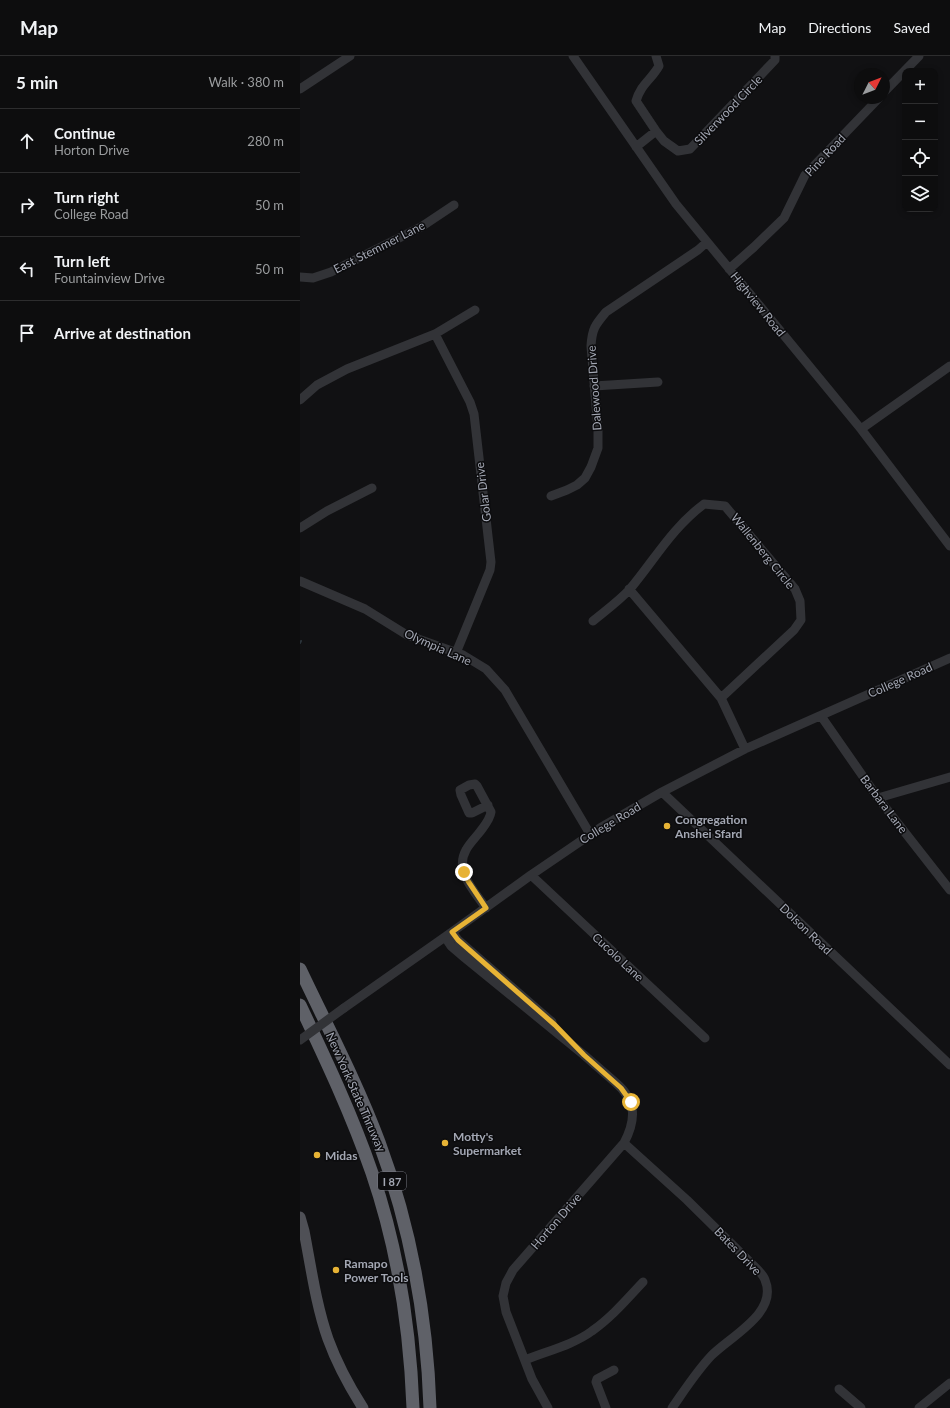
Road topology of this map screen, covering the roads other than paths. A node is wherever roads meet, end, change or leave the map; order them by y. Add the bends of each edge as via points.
1 (350, 56) edge
2 (573, 56) edge
3 (656, 56) edge
4 (775, 56) edge
5 (919, 56) edge
6 (890, 86) edge
7 (300, 89) edge
8 (872, 104) edge
9 (656, 131) junction
10 (636, 147) junction
11 (454, 205) dead end
12 (707, 242) junction
13 (729, 269) junction
14 (300, 277) edge
15 (475, 310) dead end
16 (435, 334) junction
17 (950, 366) edge
18 (658, 382) dead end
19 (594, 386) junction
20 (300, 400) edge
21 (860, 429) junction
22 (372, 488) dead end
23 (550, 496) dead end
24 (300, 528) edge
25 (950, 546) edge
26 (300, 581) edge
27 (629, 589) junction
28 (593, 621) dead end
29 (456, 653) junction
30 (950, 658) edge
31 (721, 698) junction
32 (821, 716) junction
33 (745, 749) junction
34 (950, 777) edge
35 (662, 792) junction
36 (878, 798) junction
37 (488, 805) dead end
38 (590, 834) junction
39 (531, 875) junction
40 (950, 890) edge
41 (486, 908) junction
42 (449, 935) junction
43 (300, 969) edge
44 (300, 1005) edge
45 (705, 1038) dead end
46 (300, 1040) edge
47 (950, 1065) edge
48 (624, 1143) junction
49 (300, 1217) edge
50 (643, 1282) dead end
51 (525, 1360) junction
52 (614, 1370) dead end
53 (950, 1383) edge
54 (839, 1389) dead end
55 (363, 1408) edge
56 (413, 1408) edge
57 (430, 1408) edge
58 (548, 1408) edge
59 (606, 1408) edge
60 (672, 1408) edge
61 (861, 1408) edge
62 (919, 1408) edge

1 - 7 street
2 - 10 street, Highview Road
3 - 9 street, Silverwood Circle via 659,66 639,90 636,100
4 - 9 street, Silverwood Circle via 775,60 690,149 678,151 664,141
5 - 6 street
8 - 13 street, Pine Road via 805,175 784,218
9 - 10 street
10 - 12 street, Highview Road via 676,204
11 - 14 street, East Stemmer Lane via 421,227 331,272 313,278
12 - 13 street, Highview Road
12 - 19 street, Dalewood Drive via 606,312 598,322 591,340
13 - 21 street, Highview Road
15 - 16 street
16 - 20 street via 346,369 317,386
16 - 29 street, Golar Drive via 474,414 491,562
17 - 21 street
18 - 19 street
19 - 23 street, Dalewood Drive via 598,448 591,467 585,478 577,485
21 - 25 street, Highview Road
22 - 24 street
26 - 29 street, Olympia Lane via 365,609 407,635
27 - 28 street
27 - 31 street
27 - 31 street, Wallenberg Circle via 686,518 704,504 725,506 795,589 800,601 801,620 794,630
29 - 38 street, Olympia Lane via 486,669 505,690
30 - 32 street, College Road
31 - 33 street
32 - 33 street, College Road
32 - 36 street, Barbara Lane
33 - 35 street, College Road
34 - 36 street
35 - 38 street, College Road
35 - 47 street, Dolson Road
36 - 40 street, Barbara Lane
37 - 41 street via 490,818 466,848 463,867 468,881
38 - 39 street, College Road
39 - 41 street, College Road
39 - 45 street, Cucolo Lane
41 - 42 street, College Road
42 - 46 street, College Road, bridge
42 - 48 street, Horton Drive via 458,940 555,1025 621,1088 631,1102 634,1118 631,1131
43 - 57 highway, New York State Thruway / I 87 via 363,1103 396,1193 420,1298
44 - 56 highway, New York State Thruway / I 87 via 353,1121 382,1204 403,1301
48 - 51 street, Horton Drive via 513,1270 506,1283 503,1296 506,1312
48 - 60 street, Bates Drive via 756,1268 765,1279 768,1291 765,1304 758,1316 711,1356
49 - 55 main road via 328,1340 339,1367
50 - 51 street via 622,1305 591,1332
51 - 58 street, Horton Drive
52 - 59 street via 596,1382
53 - 62 street
54 - 61 street

